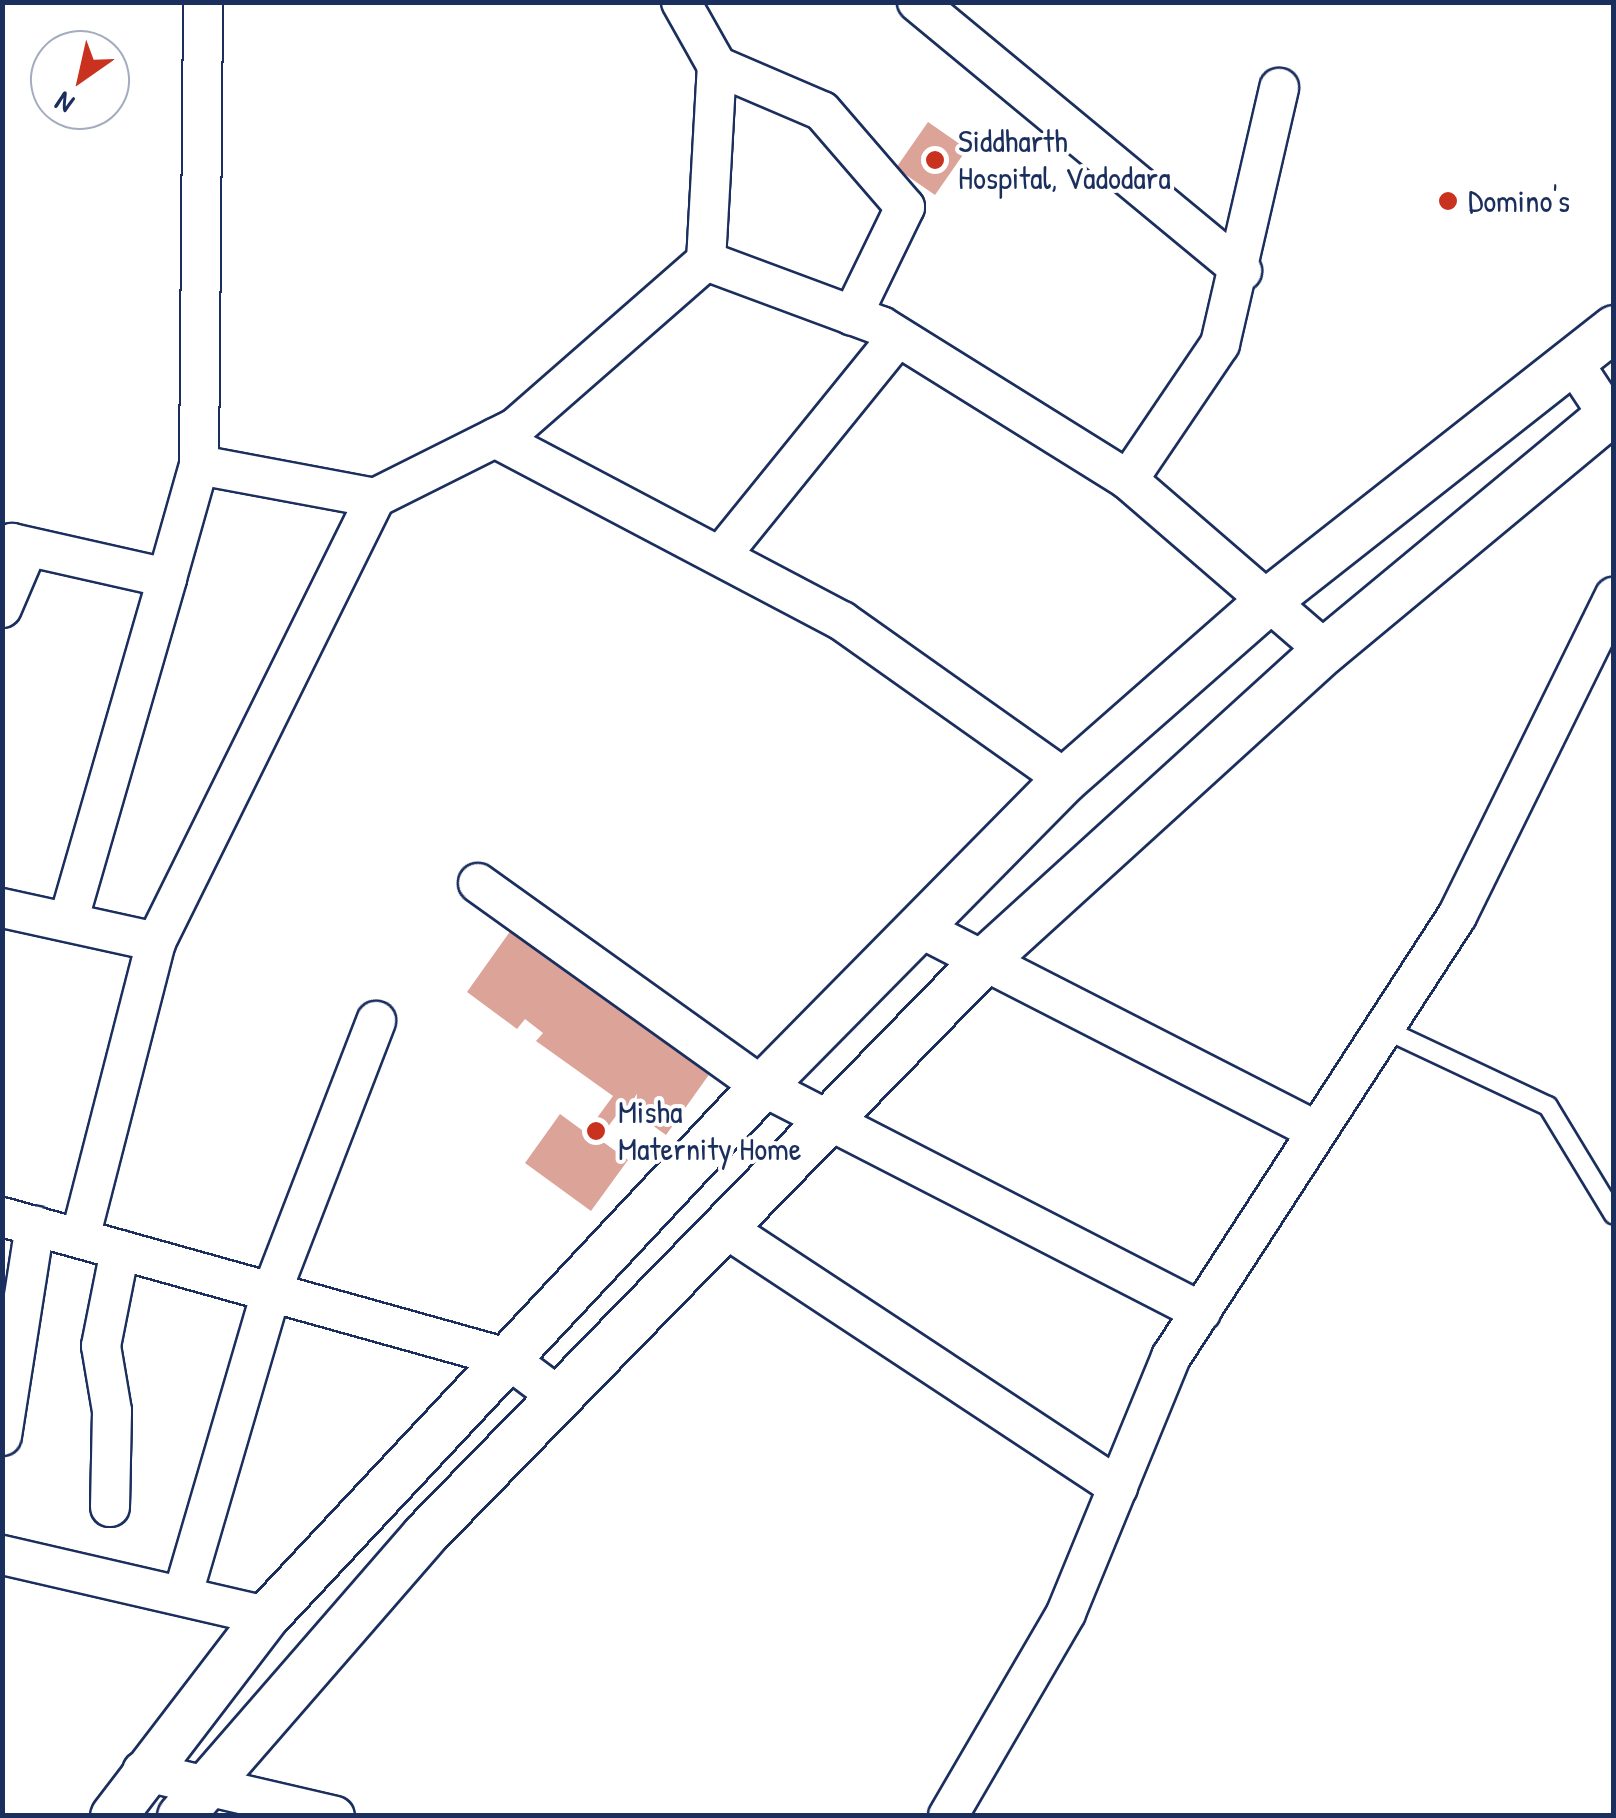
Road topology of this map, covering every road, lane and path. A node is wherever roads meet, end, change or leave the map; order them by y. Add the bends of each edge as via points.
1 (203, 2) edge
2 (681, 2) edge
3 (917, 2) edge
4 (717, 66) junction
5 (1279, 88) dead end
6 (706, 262) junction
7 (1242, 271) junction
8 (852, 316) junction
9 (1614, 328) edge
10 (898, 337) junction
11 (1572, 359) junction
12 (1611, 416) edge
13 (495, 438) junction
14 (198, 465) junction
15 (1128, 480) junction
16 (375, 498) junction
17 (11, 543) edge
18 (722, 554) junction
19 (168, 578) junction
20 (1272, 597) junction
21 (1614, 597) edge
22 (2, 608) edge
23 (1325, 650) junction
24 (1065, 780) junction
25 (478, 883) dead end
26 (2, 908) edge
27 (68, 922) junction
28 (918, 928) junction
29 (156, 942) junction
30 (984, 961) junction
31 (376, 1021) dead end
32 (1384, 1029) junction
33 (762, 1086) junction
34 (826, 1119) junction
35 (1318, 1131) junction
36 (1614, 1215) edge
37 (19, 1221) edge
38 (725, 1228) junction
39 (80, 1238) junction
40 (120, 1250) junction
41 (270, 1296) junction
42 (1200, 1312) junction
43 (507, 1358) junction
44 (559, 1397) junction
45 (2, 1436) edge
46 (1118, 1487) junction
47 (110, 1508) dead end
48 (2, 1555) edge
49 (184, 1590) junction
50 (266, 1616) junction
51 (142, 1771) junction
52 (192, 1800) edge
53 (113, 1816) edge
54 (335, 1816) edge
55 (948, 1816) edge

1 - 14 street
2 - 4 street
3 - 7 street
4 - 6 street
4 - 8 street via 822,111 905,206
5 - 7 street
6 - 8 street
6 - 13 street
7 - 15 street via 1220,344
8 - 10 street
9 - 11 street
10 - 15 street
10 - 18 street
11 - 12 street
11 - 20 street
12 - 23 street
13 - 16 street
13 - 18 street
14 - 16 street
14 - 19 street
15 - 20 street
16 - 29 street
17 - 19 street
17 - 22 street
18 - 24 street via 842,620
19 - 27 street
20 - 23 street
20 - 24 street
21 - 32 street via 1457,916
23 - 30 street
24 - 28 street
25 - 33 street
26 - 27 street
27 - 29 street
28 - 30 street
28 - 33 street
29 - 39 street
30 - 34 street
30 - 35 street
31 - 41 street
32 - 35 street
32 - 36 lane via 1548,1106
33 - 34 street
33 - 43 street
34 - 38 street
34 - 42 street
35 - 42 street
37 - 39 street
37 - 45 street
38 - 44 street
38 - 46 street
39 - 40 street
40 - 41 street
40 - 47 street via 101,1346 112,1410
41 - 43 street
41 - 49 street
42 - 46 street via 1172,1357
43 - 44 street
43 - 50 street
44 - 52 street
46 - 55 street via 1066,1613
48 - 49 street
49 - 50 street
50 - 51 street
51 - 52 street
51 - 53 street
52 - 54 street

